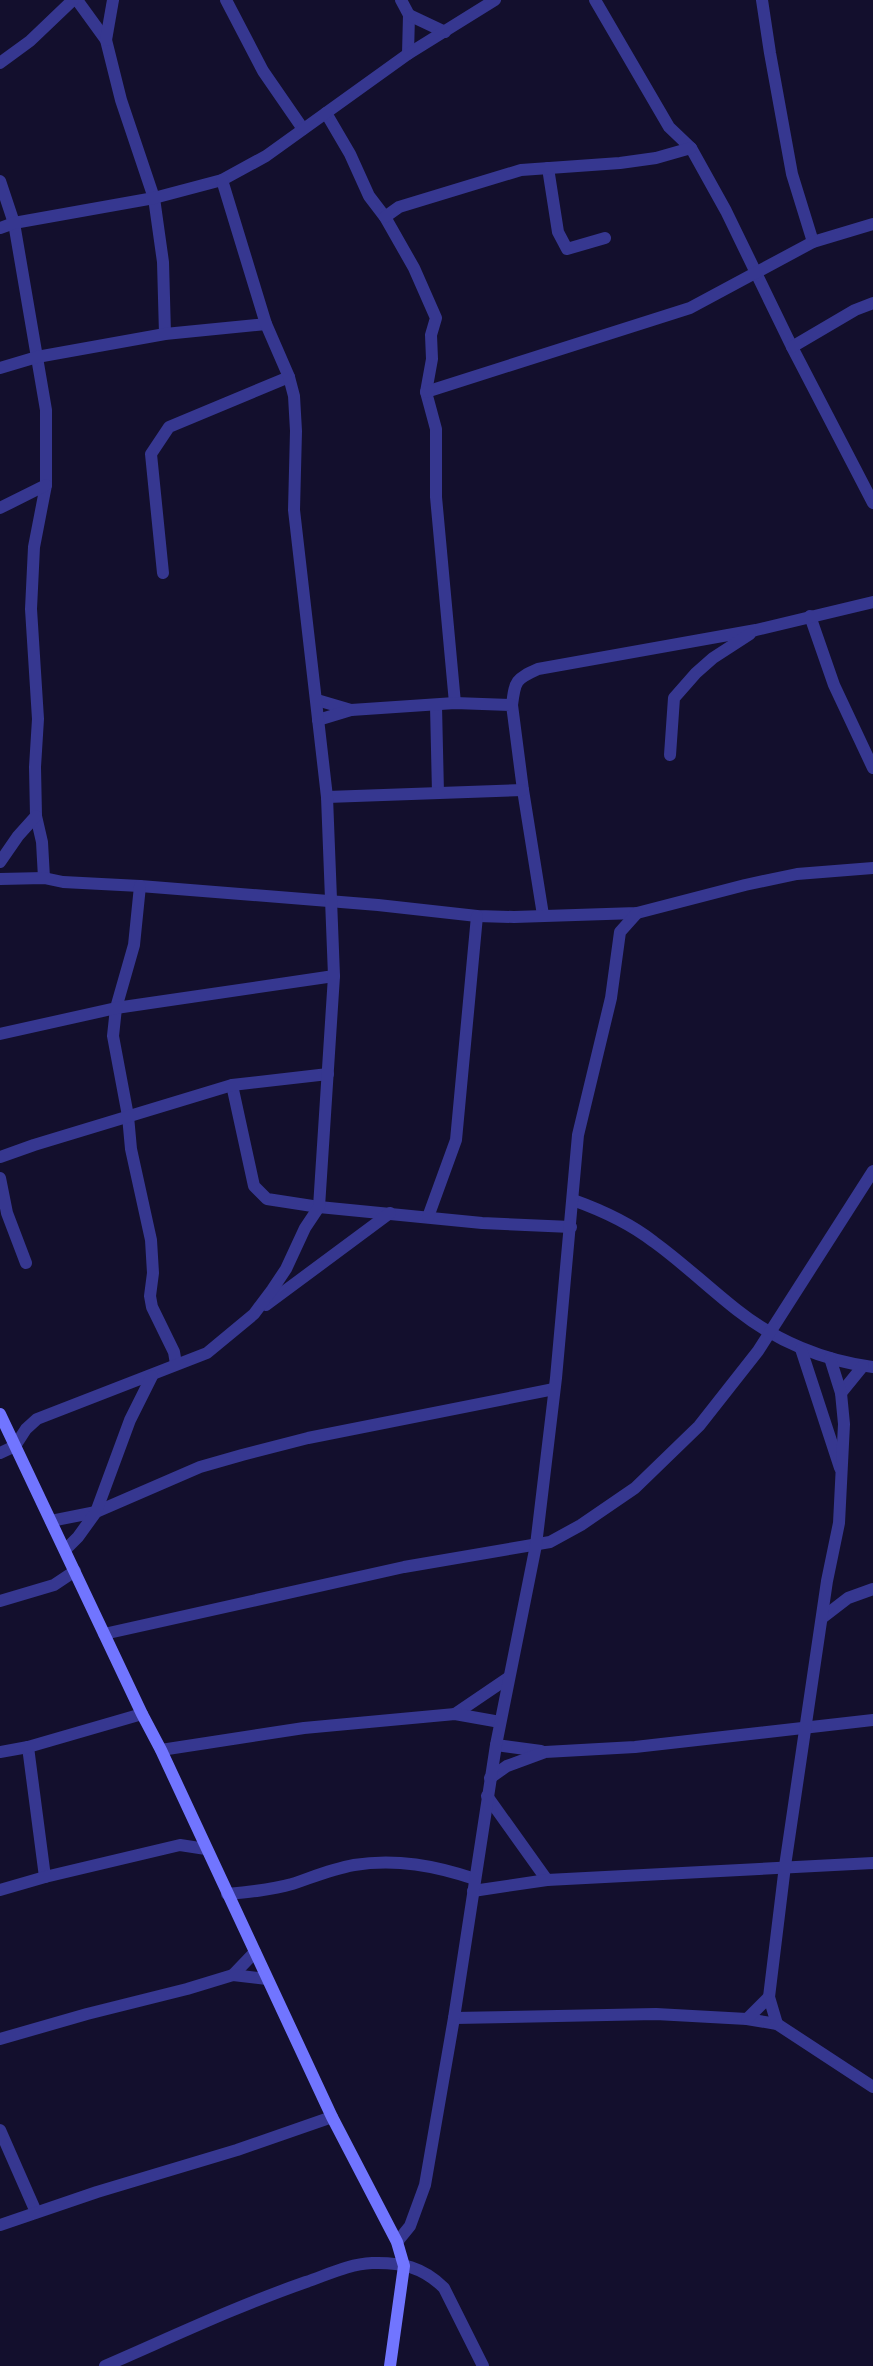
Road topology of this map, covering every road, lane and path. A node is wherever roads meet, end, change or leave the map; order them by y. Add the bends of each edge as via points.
1 (75, 0) edge
2 (113, 0) edge
3 (226, 0) edge
4 (401, 0) edge
5 (495, 0) edge
6 (595, 0) edge
7 (762, 0) edge
8 (409, 15) junction
9 (445, 32) junction
10 (106, 40) junction
11 (408, 54) junction
12 (0, 63) edge
13 (326, 113) junction
14 (303, 130) junction
15 (691, 148) junction
16 (548, 168) junction
17 (222, 180) junction
18 (0, 181) edge
19 (154, 198) junction
20 (385, 217) junction
21 (14, 223) junction
22 (873, 224) edge
23 (0, 228) edge
24 (605, 238) dead end
25 (813, 242) junction
26 (755, 272) junction
27 (873, 303) edge
28 (266, 324) junction
29 (166, 334) junction
30 (792, 348) junction
31 (37, 357) junction
32 (0, 368) edge
33 (289, 377) junction
34 (426, 392) junction
35 (46, 484) junction
36 (873, 503) edge
37 (0, 508) edge
38 (163, 573) dead end
39 (873, 602) edge
40 (810, 616) junction
41 (756, 630) junction
42 (317, 700) junction
43 (455, 703) junction
44 (512, 705) junction
45 (436, 706) junction
46 (351, 710) junction
47 (318, 720) junction
48 (670, 756) dead end
49 (873, 768) edge
50 (522, 790) junction
51 (438, 792) junction
52 (327, 797) junction
53 (36, 816) junction
54 (0, 862) edge
55 (870, 872) edge
56 (44, 878) junction
57 (0, 879) edge
58 (140, 886) junction
59 (330, 902) junction
60 (637, 913) junction
61 (544, 914) junction
62 (477, 916) junction
63 (600, 916) junction
64 (620, 932) junction
65 (334, 976) junction
66 (116, 1008) junction
67 (0, 1034) edge
68 (328, 1074) junction
69 (232, 1085) junction
70 (128, 1116) junction
71 (0, 1158) edge
72 (873, 1171) edge
73 (0, 1178) edge
74 (573, 1200) junction
75 (319, 1207) junction
76 (390, 1213) junction
77 (428, 1217) junction
78 (571, 1228) junction
79 (26, 1263) dead end
80 (254, 1314) junction
81 (768, 1332) junction
82 (801, 1349) junction
83 (830, 1358) junction
84 (176, 1364) junction
85 (868, 1367) edge
86 (152, 1376) junction
87 (554, 1389) junction
88 (841, 1393) junction
89 (0, 1414) edge
90 (15, 1446) junction
91 (0, 1453) edge
92 (843, 1475) junction
93 (96, 1512) junction
94 (51, 1521) junction
95 (536, 1545) junction
96 (64, 1550) junction
97 (74, 1571) junction
98 (873, 1589) edge
99 (0, 1601) edge
100 (822, 1618) junction
101 (104, 1634) junction
102 (508, 1678) junction
103 (142, 1714) junction
104 (455, 1714) junction
105 (873, 1720) edge
106 (500, 1722) junction
107 (806, 1727) junction
108 (496, 1745) junction
109 (28, 1747) junction
110 (161, 1750) junction
111 (0, 1752) edge
112 (546, 1752) junction
113 (490, 1778) junction
114 (487, 1796) junction
115 (197, 1832) junction
116 (180, 1845) junction
117 (206, 1849) junction
118 (873, 1862) edge
119 (785, 1866) junction
120 (46, 1877) junction
121 (548, 1880) junction
122 (474, 1885) junction
123 (0, 1890) edge
124 (227, 1894) junction
125 (255, 1952) junction
126 (233, 1975) junction
127 (268, 1979) junction
128 (769, 1997) junction
129 (454, 2018) junction
130 (747, 2019) junction
131 (778, 2024) junction
132 (0, 2039) edge
133 (873, 2087) edge
134 (332, 2117) junction
135 (0, 2130) edge
136 (36, 2212) junction
137 (0, 2225) edge
138 (397, 2242) junction
139 (404, 2266) junction
140 (105, 2366) edge
141 (390, 2366) edge
142 (483, 2366) edge

1 - 10 street
1 - 12 street
2 - 10 street
3 - 14 street via 263,71
4 - 8 street
5 - 9 street
6 - 15 street via 669,127
7 - 25 street via 792,174
8 - 9 street
8 - 11 street
9 - 11 street
10 - 19 street via 121,100
11 - 13 street
13 - 14 street
13 - 20 street via 369,196
14 - 17 street
15 - 16 street via 656,158
15 - 26 street
16 - 20 street via 521,170 399,207
16 - 24 street via 558,232 567,249
17 - 19 street
17 - 28 street
18 - 21 street
19 - 21 street
19 - 29 street via 163,262
20 - 34 street via 414,268 436,318 430,335 432,359
21 - 23 street
21 - 31 street
22 - 25 street
25 - 26 street
26 - 30 street
26 - 34 street via 690,308
27 - 30 street via 855,310
28 - 29 street
28 - 33 street
29 - 31 street
30 - 36 street
31 - 32 street
31 - 35 street via 46,410
33 - 38 street via 169,427 151,454
33 - 42 street via 294,396 296,431 294,510
34 - 43 street via 436,429 436,497
35 - 37 street
35 - 53 street via 32,572 32,642 38,719
39 - 40 street
40 - 41 street
40 - 49 street via 834,686
41 - 44 street via 538,669 514,685
41 - 48 street via 713,658 674,698
42 - 46 street
42 - 47 street
43 - 44 street
43 - 45 street
44 - 50 street
45 - 46 street
45 - 51 street
46 - 47 street
47 - 52 street
50 - 51 street
50 - 61 street
51 - 52 street
52 - 59 street
53 - 54 street
53 - 56 street via 42,842
55 - 60 street via 797,874
56 - 57 street
56 - 58 street
58 - 59 street
58 - 66 street via 134,945
59 - 62 street
59 - 65 street
60 - 63 street
60 - 64 street
61 - 62 street
61 - 63 street
62 - 77 street via 456,1140
63 - 64 street
64 - 74 street via 611,998 580,1126
65 - 66 street
65 - 68 street
66 - 67 street
66 - 70 street via 113,1036
68 - 69 street
68 - 75 street
69 - 70 street
69 - 75 street via 254,1186 267,1200
70 - 71 street
70 - 84 street via 131,1149 151,1240 152,1307 174,1352
72 - 81 street
73 - 79 street via 7,1213
74 - 78 street
74 - 81 street via 654,1241 738,1312
75 - 76 street
75 - 80 street via 286,1268
76 - 77 street
76 - 80 street
77 - 78 street
78 - 87 street
80 - 84 street via 207,1353
81 - 82 street
81 - 95 street via 758,1351 699,1426 636,1488 563,1536
82 - 83 street
82 - 92 street
83 - 85 street
83 - 88 street
84 - 86 street
85 - 88 street
86 - 90 street via 37,1419
86 - 93 street via 130,1420
87 - 93 street via 308,1438 242,1455 200,1467
87 - 95 street
88 - 92 street
89 - 90 street
90 - 91 street
90 - 94 street
92 - 100 street via 839,1524
93 - 94 street
93 - 96 street
94 - 96 street
95 - 101 street via 404,1567
95 - 102 street
96 - 97 street
97 - 99 street via 54,1585
97 - 101 street
98 - 100 street via 848,1598
100 - 107 street
101 - 103 street
102 - 104 street
102 - 106 street
103 - 109 street
103 - 110 street
104 - 106 street
104 - 110 street via 304,1728
105 - 107 street
106 - 108 street
107 - 112 street via 635,1747
107 - 119 street
108 - 112 street
108 - 113 street
109 - 111 street
109 - 120 street
110 - 115 street
112 - 113 street via 507,1766
113 - 114 street
114 - 121 street
114 - 122 street
115 - 116 street
115 - 117 street
116 - 117 street
116 - 120 street
117 - 124 street
118 - 119 street
119 - 121 street
119 - 128 street
120 - 123 street
121 - 122 street
122 - 124 street via 441,1868 403,1862 373,1863 334,1870 269,1889
122 - 129 street
124 - 125 street
125 - 126 street
125 - 127 street
126 - 127 street
126 - 132 street
127 - 134 street
128 - 130 street
128 - 131 street
129 - 130 street via 656,2014
129 - 138 street via 425,2185 410,2226
130 - 131 street
131 - 133 street
134 - 136 street
134 - 138 street
135 - 136 street
136 - 137 street
138 - 139 street
139 - 140 street via 370,2263 353,2266 264,2297
139 - 141 street
139 - 142 street via 426,2272 444,2288

